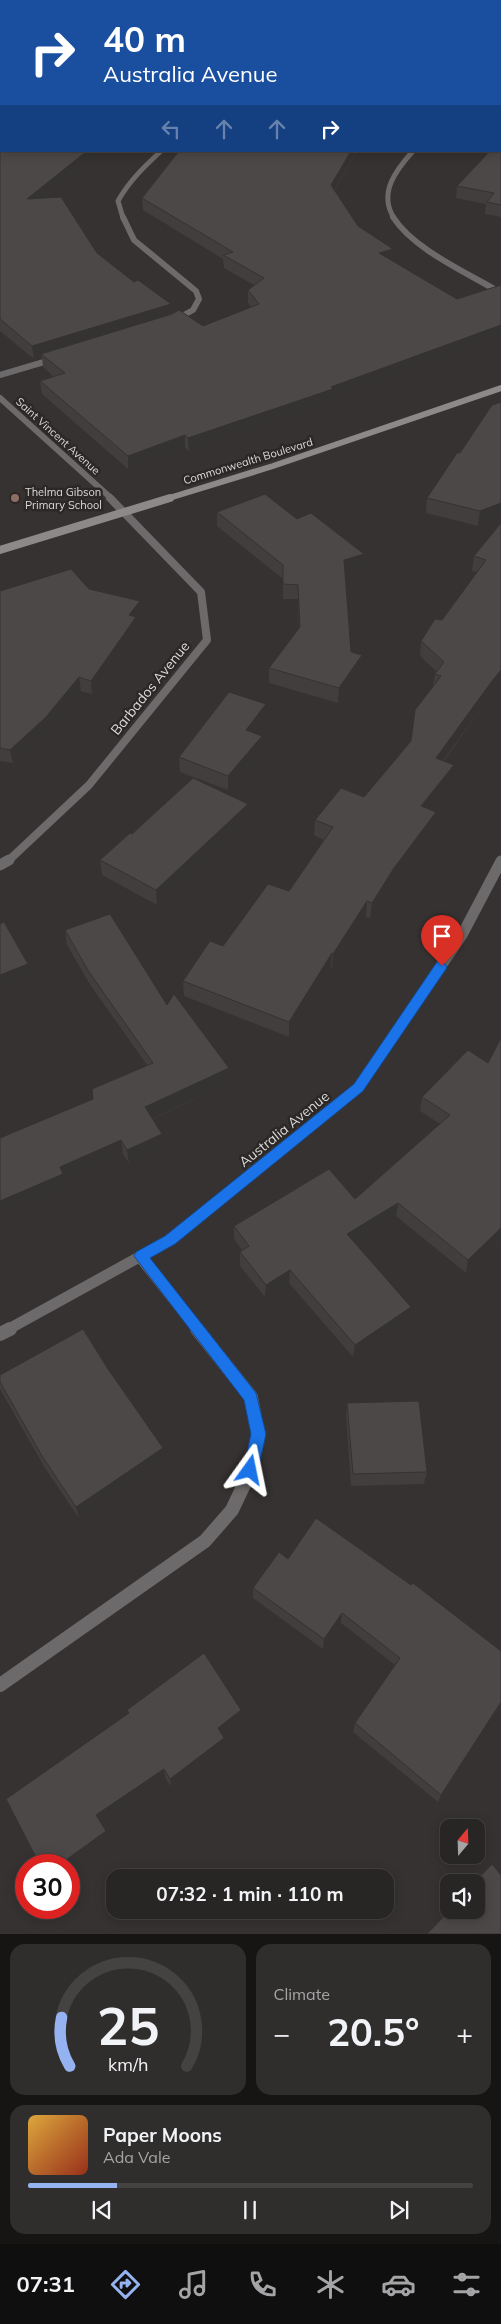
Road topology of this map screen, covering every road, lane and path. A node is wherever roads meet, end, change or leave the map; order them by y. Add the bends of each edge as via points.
1 (160, 152) edge
2 (412, 152) edge
3 (501, 293) edge
4 (170, 322) edge
5 (63, 356) edge
6 (0, 375) edge
7 (501, 388) edge
8 (0, 398) edge
9 (124, 510) junction
10 (0, 550) edge
11 (501, 861) edge
12 (0, 865) edge
13 (140, 1256) junction
14 (0, 1334) edge
15 (0, 1685) edge

1 - 4 street via 118,201 134,240 196,291 199,299 196,307
2 - 3 street via 390,182 387,198 390,213 414,238
5 - 6 street
7 - 9 street, Commonwealth Boulevard via 273,466
8 - 9 street, Saint Vincent Avenue
9 - 10 street, Commonwealth Boulevard
9 - 12 street, Barbados Avenue via 201,592 207,640 89,785 10,860
11 - 13 street, Australia Avenue via 462,935 358,1088 170,1240
13 - 14 street, Australia Avenue
13 - 15 street via 251,1398 258,1434 250,1470 232,1510 205,1541

